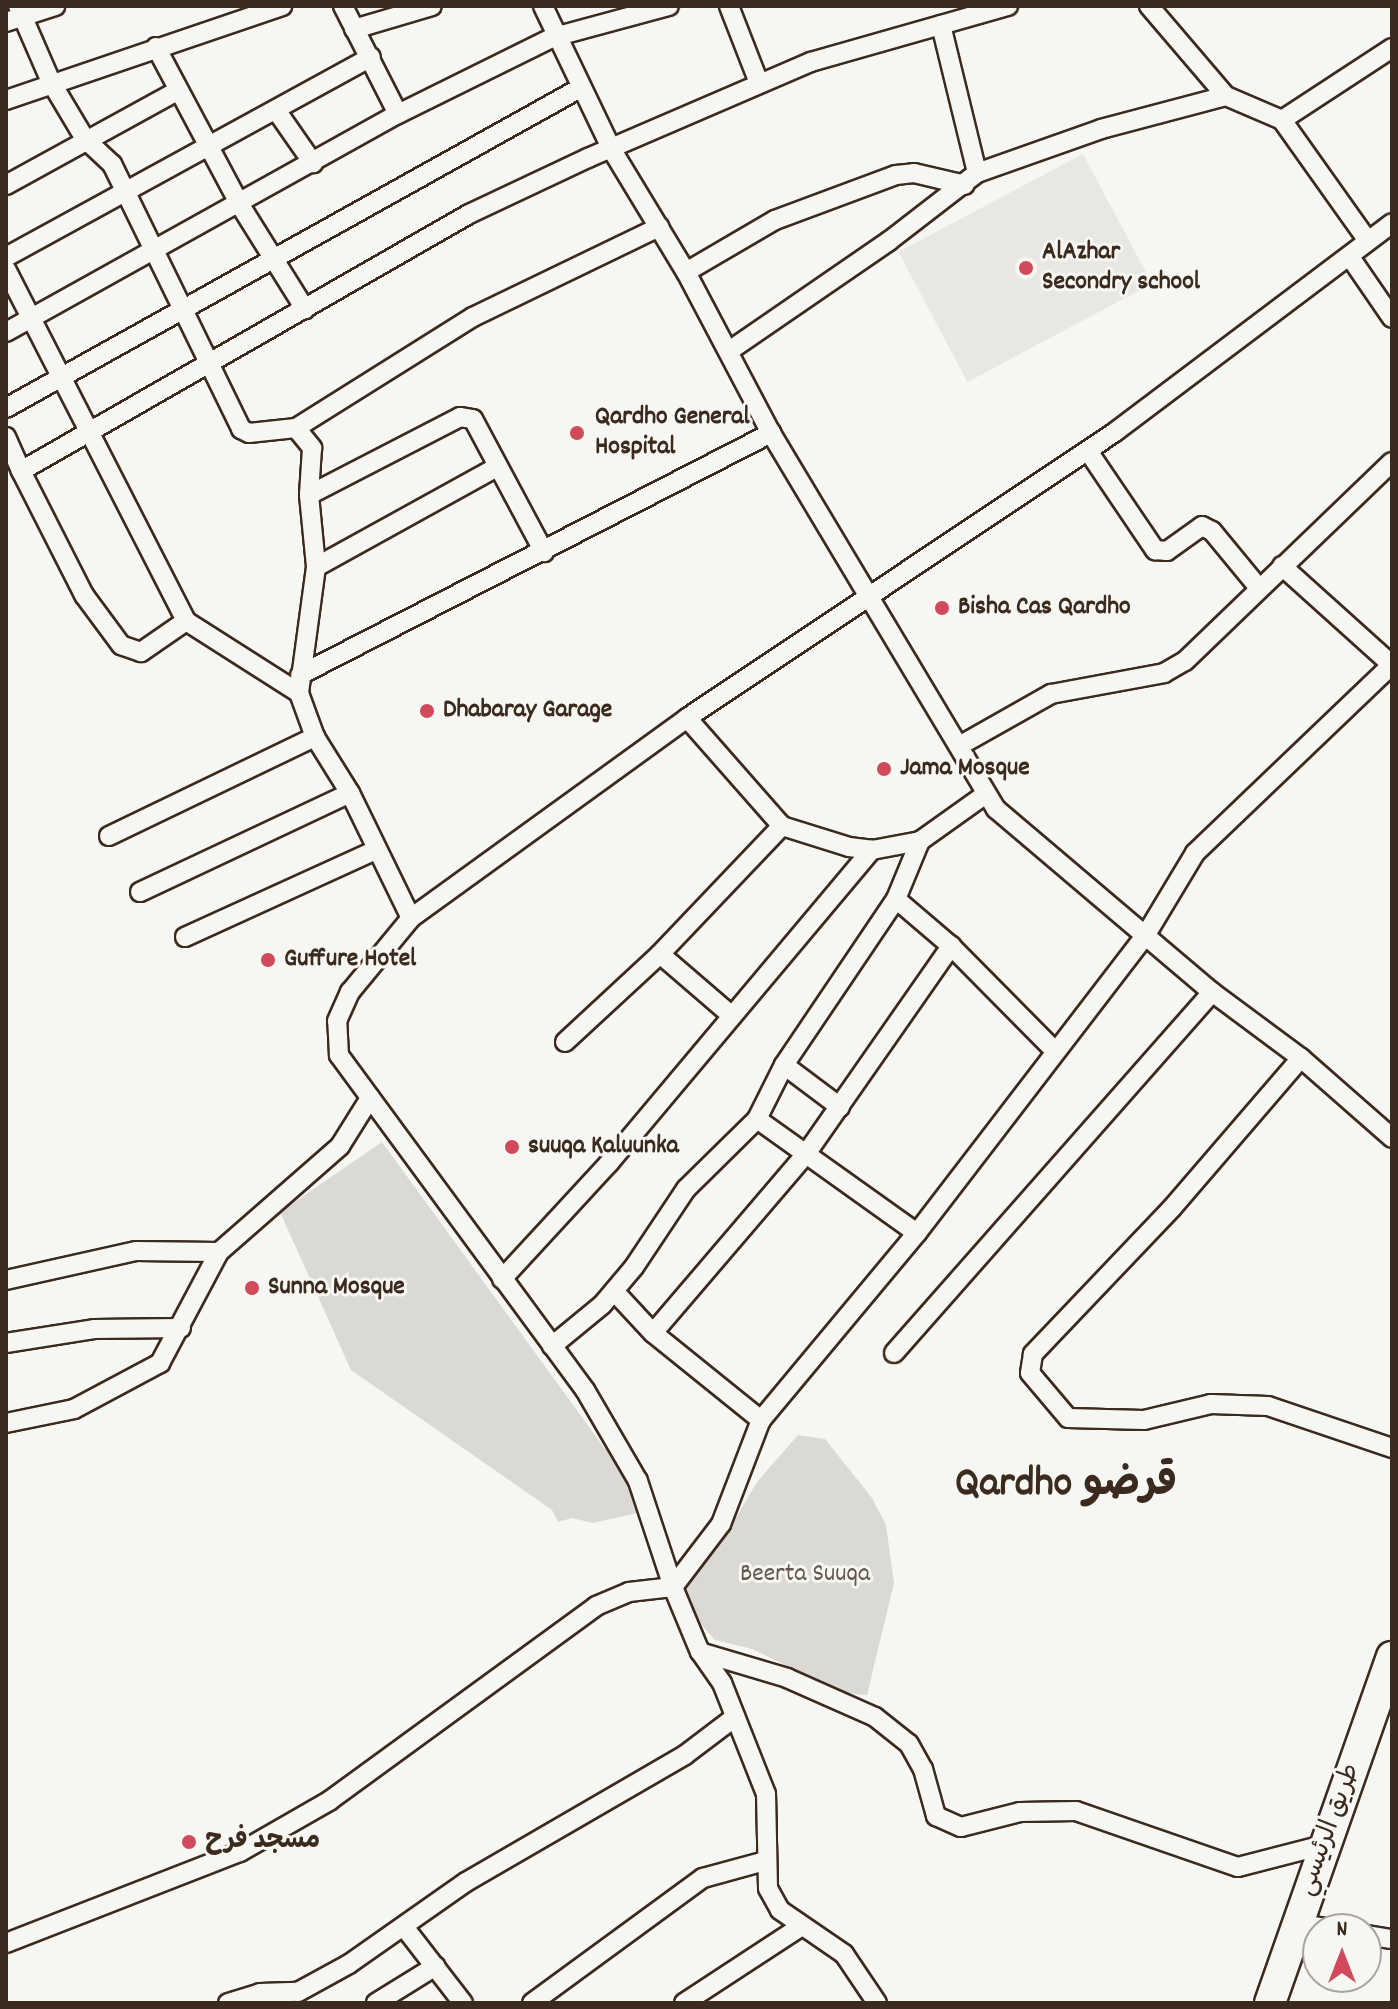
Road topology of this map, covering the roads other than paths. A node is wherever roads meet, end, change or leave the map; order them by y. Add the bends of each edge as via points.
1 (55, 6) edge
2 (282, 6) edge
3 (343, 6) edge
4 (432, 6) edge
5 (543, 6) edge
6 (669, 6) edge
7 (729, 6) edge
8 (1008, 6) edge
9 (1149, 6) edge
10 (15, 15) edge
11 (941, 25) junction
12 (354, 29) junction
13 (554, 37) junction
14 (156, 47) junction
15 (1392, 48) edge
16 (371, 57) junction
17 (51, 82) junction
18 (759, 83) junction
19 (582, 87) junction
20 (177, 91) junction
21 (1226, 96) junction
22 (6, 100) edge
23 (276, 110) junction
24 (398, 114) junction
25 (1282, 120) junction
26 (85, 139) junction
27 (208, 148) junction
28 (612, 150) junction
29 (313, 163) junction
30 (971, 179) junction
31 (6, 185) edge
32 (126, 193) junction
33 (240, 205) junction
34 (1392, 223) edge
35 (659, 227) junction
36 (1368, 241) junction
37 (153, 255) junction
38 (6, 257) edge
39 (274, 257) junction
40 (1350, 257) junction
41 (6, 269) edge
42 (686, 272) junction
43 (183, 308) junction
44 (305, 309) junction
45 (33, 318) junction
46 (1392, 318) edge
47 (6, 332) edge
48 (729, 351) junction
49 (208, 363) junction
50 (62, 378) junction
51 (6, 408) edge
52 (296, 428) junction
53 (92, 431) junction
54 (771, 433) junction
55 (6, 437) edge
56 (1088, 451) junction
57 (1392, 462) edge
58 (497, 467) junction
59 (21, 471) junction
60 (309, 495) junction
61 (544, 552) junction
62 (1282, 566) junction
63 (316, 567) junction
64 (1259, 588) junction
65 (873, 597) junction
66 (186, 621) junction
67 (1392, 665) edge
68 (300, 684) junction
69 (687, 718) junction
70 (315, 737) junction
71 (959, 746) junction
72 (350, 793) junction
73 (986, 794) junction
74 (782, 826) junction
75 (109, 836) dead end
76 (920, 841) junction
77 (376, 850) junction
78 (872, 850) junction
79 (140, 892) dead end
80 (896, 899) junction
81 (411, 918) junction
82 (1147, 933) junction
83 (185, 937) dead end
84 (951, 946) junction
85 (660, 954) junction
86 (1212, 992) junction
87 (732, 1016) junction
88 (565, 1042) dead end
89 (1054, 1050) junction
90 (1301, 1058) junction
91 (784, 1065) junction
92 (370, 1098) junction
93 (840, 1107) junction
94 (757, 1119) junction
95 (1392, 1138) edge
96 (806, 1154) junction
97 (917, 1233) junction
98 (219, 1252) junction
99 (502, 1279) junction
100 (6, 1280) edge
101 (614, 1291) junction
102 (181, 1328) junction
103 (653, 1333) junction
104 (6, 1343) edge
105 (552, 1346) junction
106 (894, 1353) dead end
107 (761, 1420) junction
108 (6, 1423) edge
109 (1392, 1448) edge
110 (673, 1587) junction
111 (700, 1652) junction
112 (1392, 1657) edge
113 (1386, 1695) edge
114 (735, 1717) junction
115 (1323, 1845) junction
116 (765, 1861) junction
117 (1297, 1923) junction
118 (1302, 1924) edge
119 (800, 1927) junction
120 (405, 1928) junction
121 (6, 1943) edge
122 (436, 1966) junction
123 (291, 1997) edge
124 (228, 2003) edge
125 (376, 2003) edge
126 (463, 2003) edge
127 (532, 2003) edge
128 (684, 2003) edge
129 (877, 2003) edge
130 (1270, 2003) edge

1 - 10 street
2 - 14 street
3 - 12 street
4 - 12 street
5 - 13 street
6 - 13 street
7 - 18 street
8 - 11 street
9 - 21 street
10 - 17 street
11 - 18 street via 811,62
11 - 30 street
12 - 16 street
13 - 19 street
13 - 24 street
14 - 17 street
14 - 20 street
15 - 25 street
16 - 23 street
16 - 24 street
17 - 22 street
17 - 26 street
18 - 28 street
19 - 28 street
19 - 39 street
20 - 26 street
20 - 27 street
21 - 25 street
21 - 30 street via 1101,129
23 - 27 street
23 - 29 street
24 - 29 street
25 - 36 street
26 - 31 street
26 - 32 street via 101,149
27 - 32 street
27 - 33 street
28 - 35 street
28 - 44 street via 469,214
29 - 33 street
30 - 42 street via 896,175 775,220
30 - 48 street
32 - 37 street
32 - 38 street
33 - 37 street
33 - 39 street
34 - 36 street
35 - 42 street
35 - 52 street via 473,317
36 - 40 street
37 - 43 street
37 - 45 street
39 - 43 street
39 - 44 street
40 - 46 street
40 - 56 street
41 - 45 street
42 - 48 street
43 - 49 street
43 - 50 street
44 - 49 street
45 - 47 street
45 - 50 street
48 - 54 street
49 - 52 street via 241,429 249,433
49 - 53 street
50 - 51 street
50 - 53 street
52 - 60 street via 312,448
53 - 59 street
53 - 66 street
54 - 61 street
54 - 65 street
55 - 59 street
56 - 64 street via 1155,550 1167,551 1202,526
56 - 65 street
57 - 62 street
58 - 60 street via 473,419 460,417
58 - 61 street
58 - 63 street
59 - 66 street via 84,595 121,645 141,652
60 - 63 street
61 - 68 street
62 - 64 street
62 - 67 street
63 - 68 street
64 - 71 street via 1185,661 1164,673 1051,694
65 - 69 street
65 - 71 street
66 - 68 street
67 - 82 street via 1195,853
68 - 70 street
69 - 74 street
69 - 81 street
70 - 72 street
70 - 75 street
71 - 73 street
72 - 77 street
72 - 79 street
73 - 76 street
73 - 82 street via 1022,833
74 - 78 street
74 - 85 street
76 - 78 street
76 - 80 street
77 - 81 street
77 - 83 street
78 - 87 street
80 - 84 street
80 - 91 street
81 - 92 street via 350,992 337,1021 339,1055
82 - 86 street
82 - 89 street
84 - 89 street
84 - 93 street
85 - 87 street
85 - 88 street
86 - 90 street
86 - 106 street
87 - 99 street via 609,1163
89 - 97 street
90 - 95 street
90 - 109 street via 1172,1208 1033,1354 1030,1373 1068,1418 1144,1420 1211,1404 1268,1406
91 - 93 street
91 - 94 street
92 - 98 street via 340,1146
92 - 99 street
93 - 96 street
94 - 96 street
94 - 101 street via 686,1189
96 - 97 street
96 - 103 street
97 - 107 street
98 - 100 street via 136,1251
98 - 102 street
99 - 105 street
101 - 103 street
101 - 105 street
102 - 104 street via 94,1329
102 - 108 street via 160,1363 121,1389 74,1409
103 - 107 street
105 - 110 street via 585,1390 638,1481
107 - 110 street via 721,1524
110 - 111 street
110 - 121 street via 629,1592 596,1606 329,1801 240,1852
111 - 114 street via 722,1683
111 - 115 street via 787,1678 875,1717 909,1744 923,1769 936,1816 961,1827 1020,1812 1076,1811 1238,1867
112 - 113 main road, طريق الرئيسي
113 - 115 main road, طريق الرئيسي
114 - 116 street via 766,1794
114 - 120 street via 685,1755 466,1882
115 - 117 main road, طريق الرئيسي
116 - 119 street via 768,1888 780,1910
116 - 127 street via 703,1878
117 - 118 street
117 - 130 main road, طريق الرئيسي
119 - 128 street
119 - 129 street via 844,1954
120 - 122 street
120 - 123 street
122 - 125 street
122 - 126 street
123 - 124 street via 260,1993

